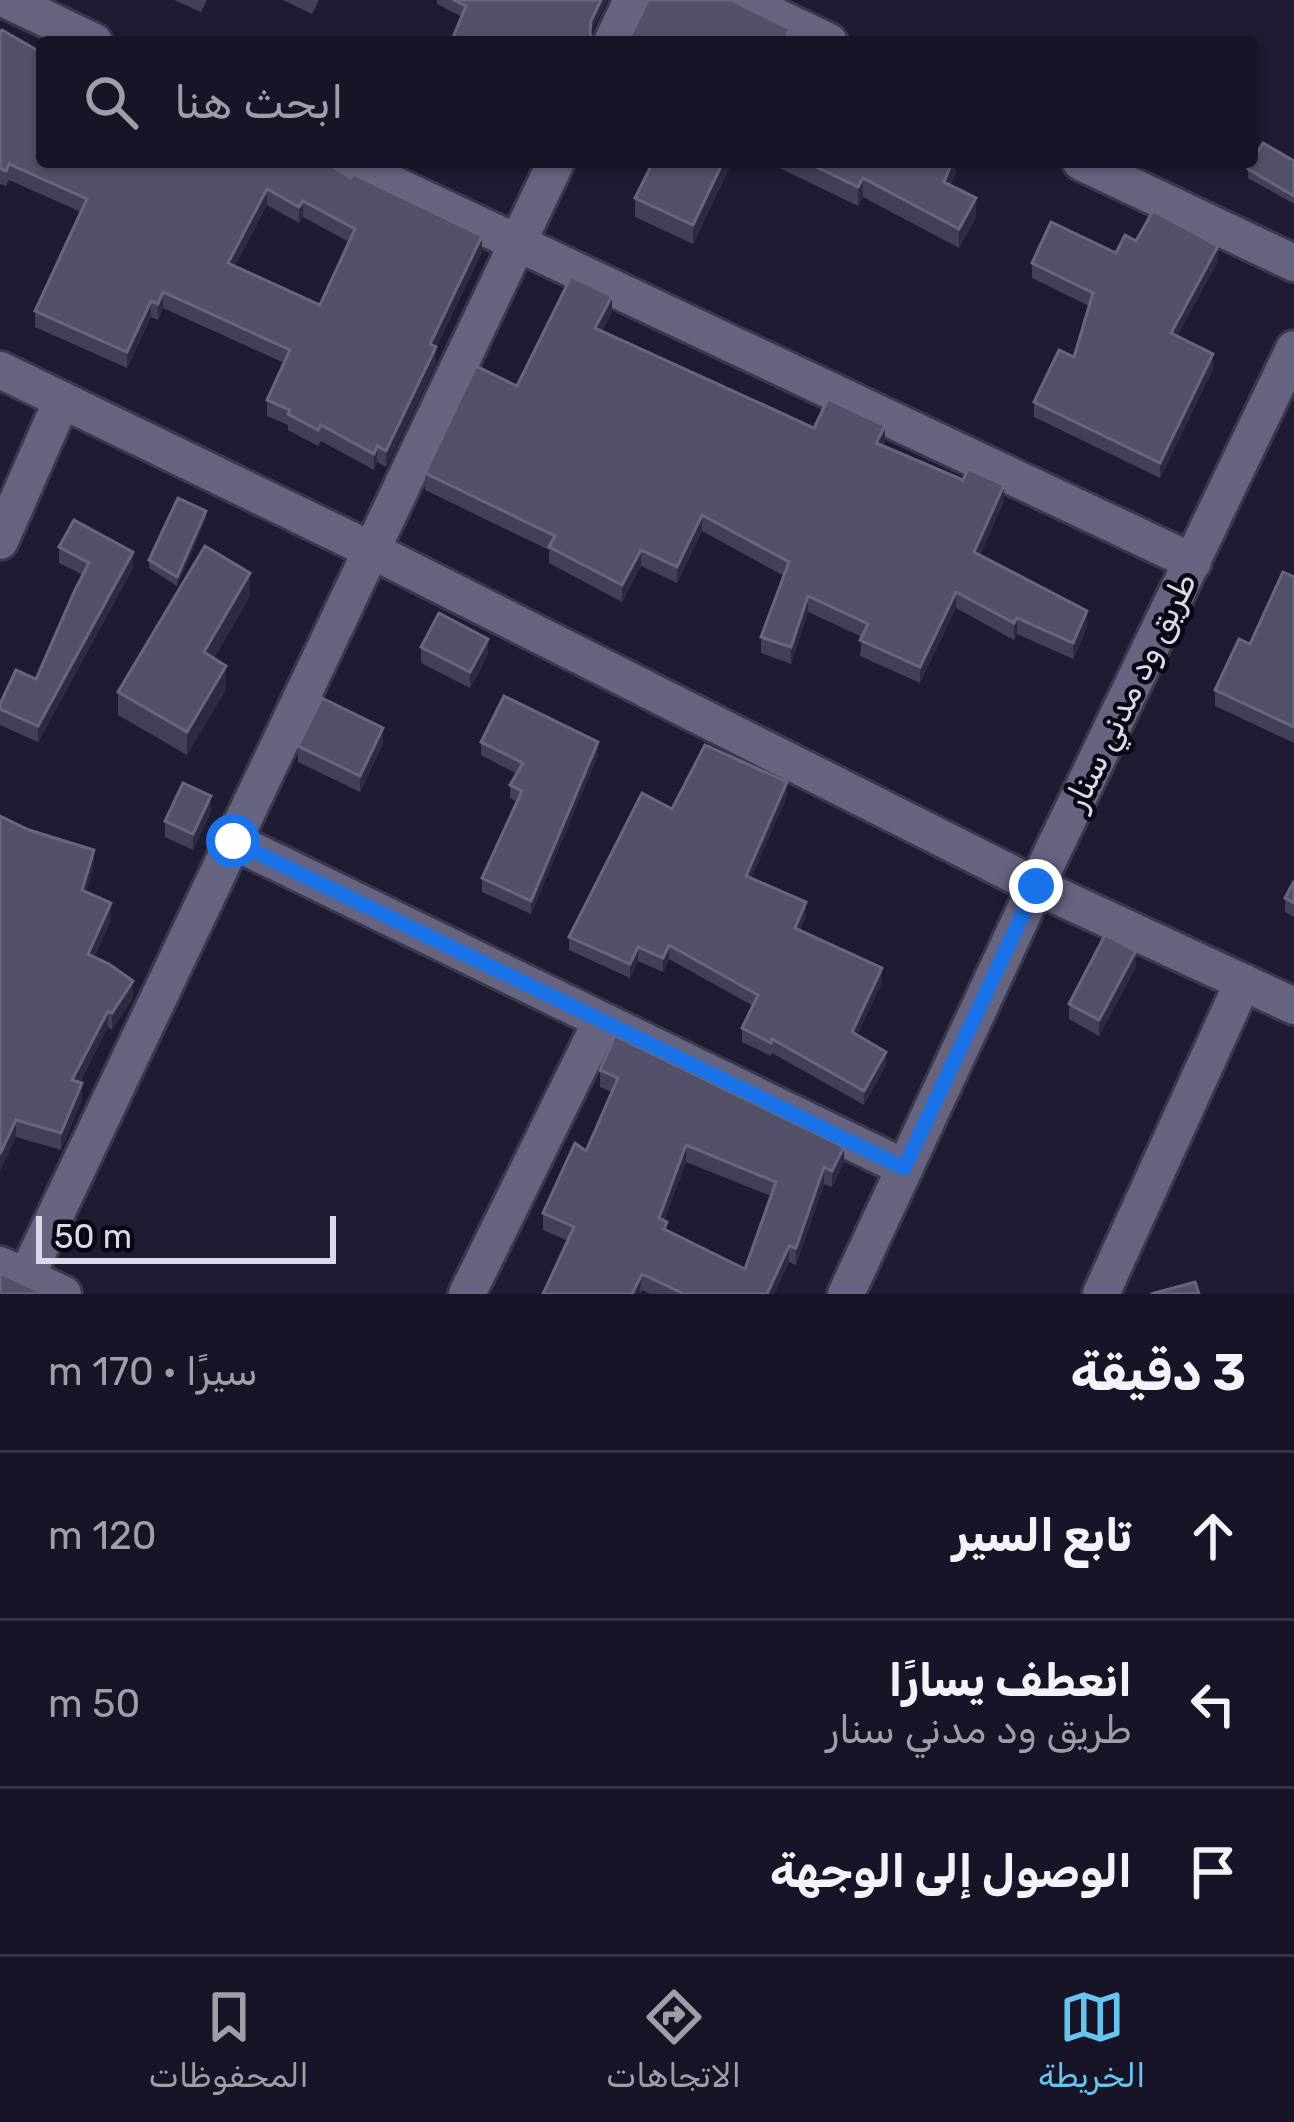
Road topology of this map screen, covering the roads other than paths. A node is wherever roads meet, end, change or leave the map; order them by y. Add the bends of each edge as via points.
1 (8, 0) edge
2 (632, 0) edge
3 (742, 0) edge
4 (82, 36) edge
5 (615, 36) edge
6 (817, 36) edge
7 (359, 168) edge
8 (553, 168) edge
9 (1094, 168) edge
10 (519, 243) junction
11 (1294, 263) edge
12 (1294, 349) edge
13 (0, 370) edge
14 (62, 400) junction
15 (0, 541) edge
16 (371, 550) junction
17 (1192, 562) junction
18 (233, 841) junction
19 (1036, 886) junction
20 (1243, 982) junction
21 (1294, 1006) edge
22 (602, 1022) junction
23 (904, 1168) junction
24 (13, 1271) edge
25 (62, 1294) edge
26 (467, 1294) edge
27 (845, 1294) edge
28 (1101, 1294) edge

1 - 4 street
2 - 5 street
3 - 6 street
7 - 10 street
8 - 10 street
9 - 11 street
10 - 16 street
10 - 17 street
12 - 17 street, طريق ود مدني سنار
13 - 14 street
14 - 15 street
14 - 16 street
16 - 18 street
16 - 19 street
17 - 19 street, طريق ود مدني سنار
18 - 22 street
18 - 24 street
19 - 20 street
19 - 23 street, طريق ود مدني سنار
20 - 21 street
20 - 28 street
22 - 23 street
22 - 26 street
23 - 27 street, طريق ود مدني سنار
24 - 25 street

